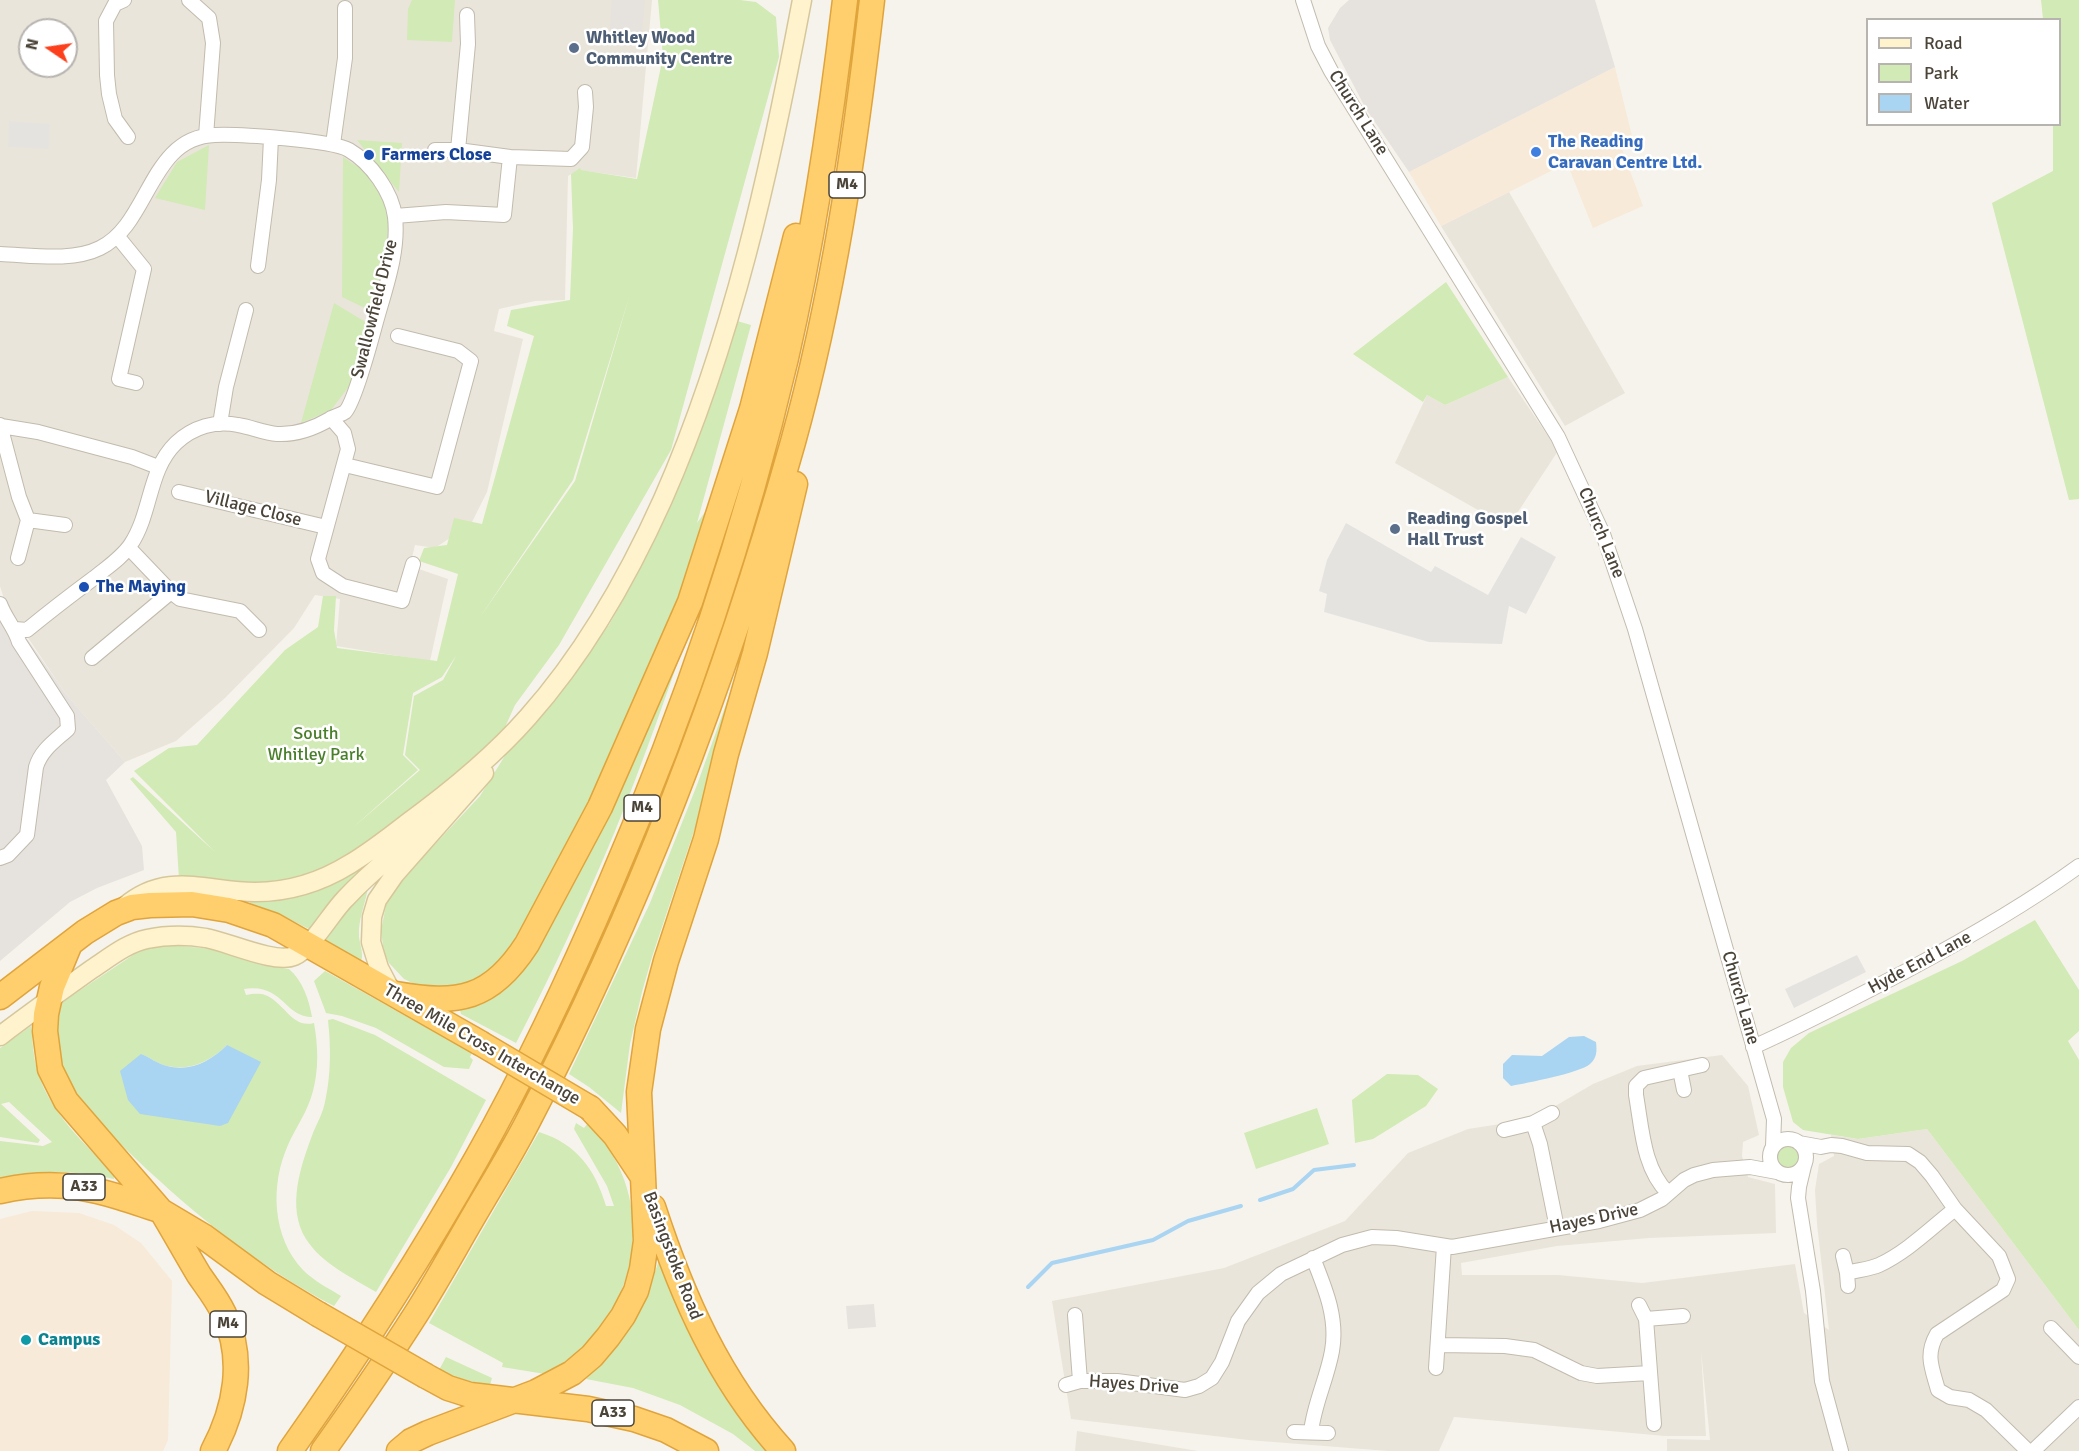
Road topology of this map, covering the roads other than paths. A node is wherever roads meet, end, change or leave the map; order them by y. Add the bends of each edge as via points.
1 (124, 0) edge
2 (189, 0) edge
3 (802, 0) edge
4 (845, 0) edge
5 (872, 0) edge
6 (1304, 0) edge
7 (345, 8) dead end
8 (467, 15) dead end
9 (585, 93) dead end
10 (833, 101) junction
11 (206, 136) junction
12 (128, 137) dead end
13 (272, 138) junction
14 (333, 144) junction
15 (435, 150) dead end
16 (458, 150) junction
17 (510, 157) junction
18 (395, 216) junction
19 (118, 237) junction
20 (0, 254) edge
21 (258, 266) dead end
22 (246, 310) dead end
23 (398, 336) dead end
24 (810, 368) junction
25 (136, 383) dead end
26 (331, 418) junction
27 (220, 424) junction
28 (0, 425) edge
29 (345, 465) junction
30 (158, 467) junction
31 (179, 492) dead end
32 (28, 520) junction
33 (65, 525) dead end
34 (326, 527) junction
35 (129, 548) junction
36 (18, 558) dead end
37 (413, 564) dead end
38 (171, 591) junction
39 (0, 604) edge
40 (15, 629) junction
41 (259, 630) dead end
42 (92, 658) dead end
43 (506, 741) junction
44 (446, 815) junction
45 (0, 858) edge
46 (2079, 866) edge
47 (116, 913) junction
48 (70, 944) junction
49 (299, 951) junction
50 (393, 993) junction
51 (0, 997) edge
52 (49, 999) junction
53 (0, 1036) edge
54 (1753, 1047) junction
55 (1702, 1065) dead end
56 (1680, 1070) junction
57 (1684, 1090) dead end
58 (1552, 1113) dead end
59 (1774, 1119) junction
60 (1533, 1123) junction
61 (1504, 1130) dead end
62 (1795, 1141) junction
63 (1821, 1147) junction
64 (1771, 1149) junction
65 (1805, 1162) junction
66 (1750, 1167) junction
67 (1781, 1174) junction
68 (644, 1179) junction
69 (0, 1191) edge
70 (1668, 1193) junction
71 (1798, 1198) junction
72 (1955, 1209) junction
73 (161, 1211) junction
74 (1557, 1228) junction
75 (1444, 1246) junction
76 (1843, 1256) dead end
77 (1313, 1258) junction
78 (1639, 1305) dead end
79 (1075, 1315) dead end
80 (1683, 1316) dead end
81 (1646, 1319) junction
82 (2051, 1328) dead end
83 (1439, 1345) junction
84 (2079, 1357) edge
85 (1436, 1368) dead end
86 (1650, 1373) junction
87 (513, 1400) junction
88 (2079, 1407) edge
89 (1654, 1424) dead end
90 (1294, 1432) dead end
91 (1311, 1432) junction
92 (1328, 1433) dead end
93 (213, 1451) edge
94 (290, 1451) edge
95 (323, 1451) edge
96 (399, 1451) edge
97 (706, 1451) edge
98 (783, 1451) edge
99 (1841, 1451) edge
100 (2028, 1451) edge
101 (2033, 1451) edge

1 - 12 street via 115,4 106,21 107,75 116,119
2 - 11 street via 209,18 213,43
3 - 43 main road via 751,240 690,434 615,595 553,688
4 - 10 highway, M4
5 - 24 highway, M4 via 843,207
6 - 54 street, Church Lane via 1330,71 1558,437 1604,534 1639,640
7 - 14 street via 345,58
8 - 16 street
9 - 17 street via 582,147 571,159
10 - 50 highway, M4 via 752,409 690,602 600,807 527,944 504,974 482,990 460,998 423,999
10 - 94 highway, M4 via 802,285 764,444 689,685 638,819 579,956 478,1157 351,1365
11 - 13 street, Swallowfield Drive
11 - 19 street, Swallowfield Drive via 171,154
13 - 14 street, Swallowfield Drive
13 - 21 street
14 - 18 street, Swallowfield Drive via 349,149 375,173 387,191
15 - 16 street
16 - 17 street
17 - 18 street via 504,215 446,212
18 - 26 street, Swallowfield Drive via 395,241 362,370 346,411
19 - 20 street, Swallowfield Drive via 101,248 76,256
19 - 25 street via 144,269 119,380
22 - 27 street
23 - 29 street via 458,351 471,361 437,487
24 - 68 highway, M4 via 794,490 755,653 706,839 648,1029 639,1092
24 - 95 highway, M4 via 793,440 726,654 662,827 604,965 500,1171 418,1311
26 - 27 street, Swallowfield Drive via 294,434
26 - 29 street via 344,433 348,449
27 - 30 street, Swallowfield Drive via 196,428 176,444
28 - 30 street
28 - 32 street
29 - 34 street
30 - 35 street, Swallowfield Drive via 141,527
31 - 34 street, Village Close
32 - 33 street
32 - 36 street
34 - 37 street via 318,559 323,573 343,586 402,601
35 - 38 street
35 - 40 street, Swallowfield Drive via 27,630
38 - 41 street via 180,599 240,611
38 - 42 street
39 - 40 street
40 - 45 street via 69,724 39,758 27,835
43 - 44 main road via 477,782
43 - 47 main road via 367,853 322,879 267,892 193,885 166,887 134,898
44 - 49 main road via 395,852 359,885
44 - 50 main road via 385,887 374,909 371,942
46 - 54 street, Hyde End Lane via 1982,930
47 - 48 highway, Three Mile Cross Interchange
47 - 49 highway, Three Mile Cross Interchange via 159,904 210,906 273,926
48 - 51 highway
48 - 52 highway
49 - 50 highway, Three Mile Cross Interchange
49 - 52 main road via 267,956 203,938 146,939 128,946
50 - 68 highway, Three Mile Cross Interchange, bridge via 590,1108 615,1135
52 - 53 main road
52 - 73 highway via 45,1041 59,1090
54 - 59 street, Church Lane
55 - 56 street
56 - 57 street
56 - 70 street via 1644,1078 1636,1086 1648,1162
58 - 60 street
59 - 62 street, Church Lane
59 - 64 street, Church Lane
60 - 61 street
60 - 74 street
62 - 63 street
62 - 64 street via 1778,1141
62 - 65 street via 1803,1147
63 - 65 street
63 - 72 street via 1908,1154 1932,1176
64 - 66 street
64 - 67 street via 1770,1164
65 - 67 street via 1796,1174
65 - 71 street
66 - 67 street, Hayes Drive
66 - 70 street, Hayes Drive via 1694,1175
67 - 71 street
68 - 87 highway via 645,1256 636,1291 623,1316 602,1346 572,1373
68 - 98 highway, Basingstoke Road via 675,1272 699,1326 732,1386
69 - 73 highway, A33 via 35,1185 79,1186
70 - 74 street, Hayes Drive via 1640,1210
71 - 99 street via 1822,1381
72 - 76 street via 1889,1260 1848,1280
72 - 100 street via 1999,1256 2008,1279 2003,1290 1937,1334 1929,1358 1938,1390 1986,1410
73 - 87 highway, bridge via 318,1314 448,1388
73 - 93 highway, M4 via 220,1305 234,1346 232,1408
74 - 75 street, Hayes Drive
75 - 77 street, Hayes Drive via 1372,1237
75 - 83 street
77 - 79 street, Hayes Drive via 1281,1274 1258,1293 1238,1321 1212,1378 1185,1390 1117,1381 1073,1383
77 - 91 street via 1329,1299 1334,1326 1332,1352
78 - 81 street
80 - 81 street
81 - 86 street
82 - 84 street
83 - 85 street
83 - 86 street via 1534,1350 1581,1373 1597,1376
86 - 89 street
87 - 96 highway via 436,1429
87 - 97 highway, A33 via 588,1408 634,1419
88 - 101 street
90 - 91 street
91 - 92 street

